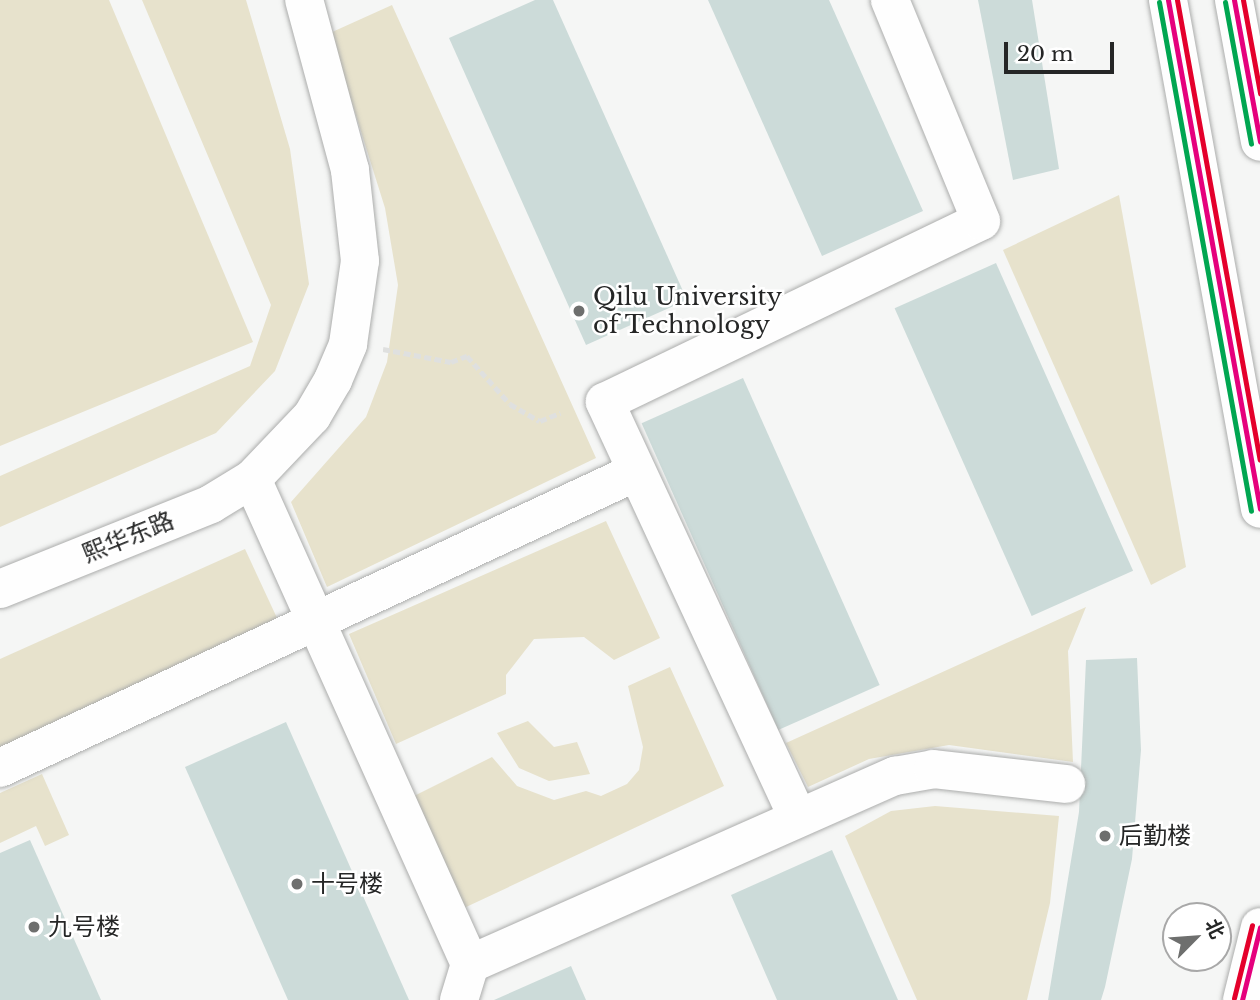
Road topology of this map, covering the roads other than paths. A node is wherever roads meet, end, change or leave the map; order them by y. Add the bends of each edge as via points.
1 (890, 0) edge
2 (1168, 0) edge
3 (1234, 0) edge
4 (301, 1) edge
5 (1260, 142) edge
6 (636, 472) junction
7 (252, 479) junction
8 (1260, 509) edge
9 (0, 589) edge
10 (314, 620) junction
11 (0, 768) edge
12 (1066, 784) dead end
13 (798, 818) junction
14 (1260, 927) edge
15 (470, 964) junction
16 (459, 1000) edge
17 (1242, 1000) edge

1 - 6 street via 981,221 605,402
2 - 8 street
3 - 5 street
4 - 7 street, 熙华东路 via 337,118 357,220 358,294 348,344 312,416
6 - 10 street
6 - 13 street
7 - 9 street, 熙华东路 via 211,504
7 - 10 street
10 - 11 street
10 - 15 street
12 - 13 street via 933,769 895,776
13 - 15 street
14 - 17 street
15 - 16 street

